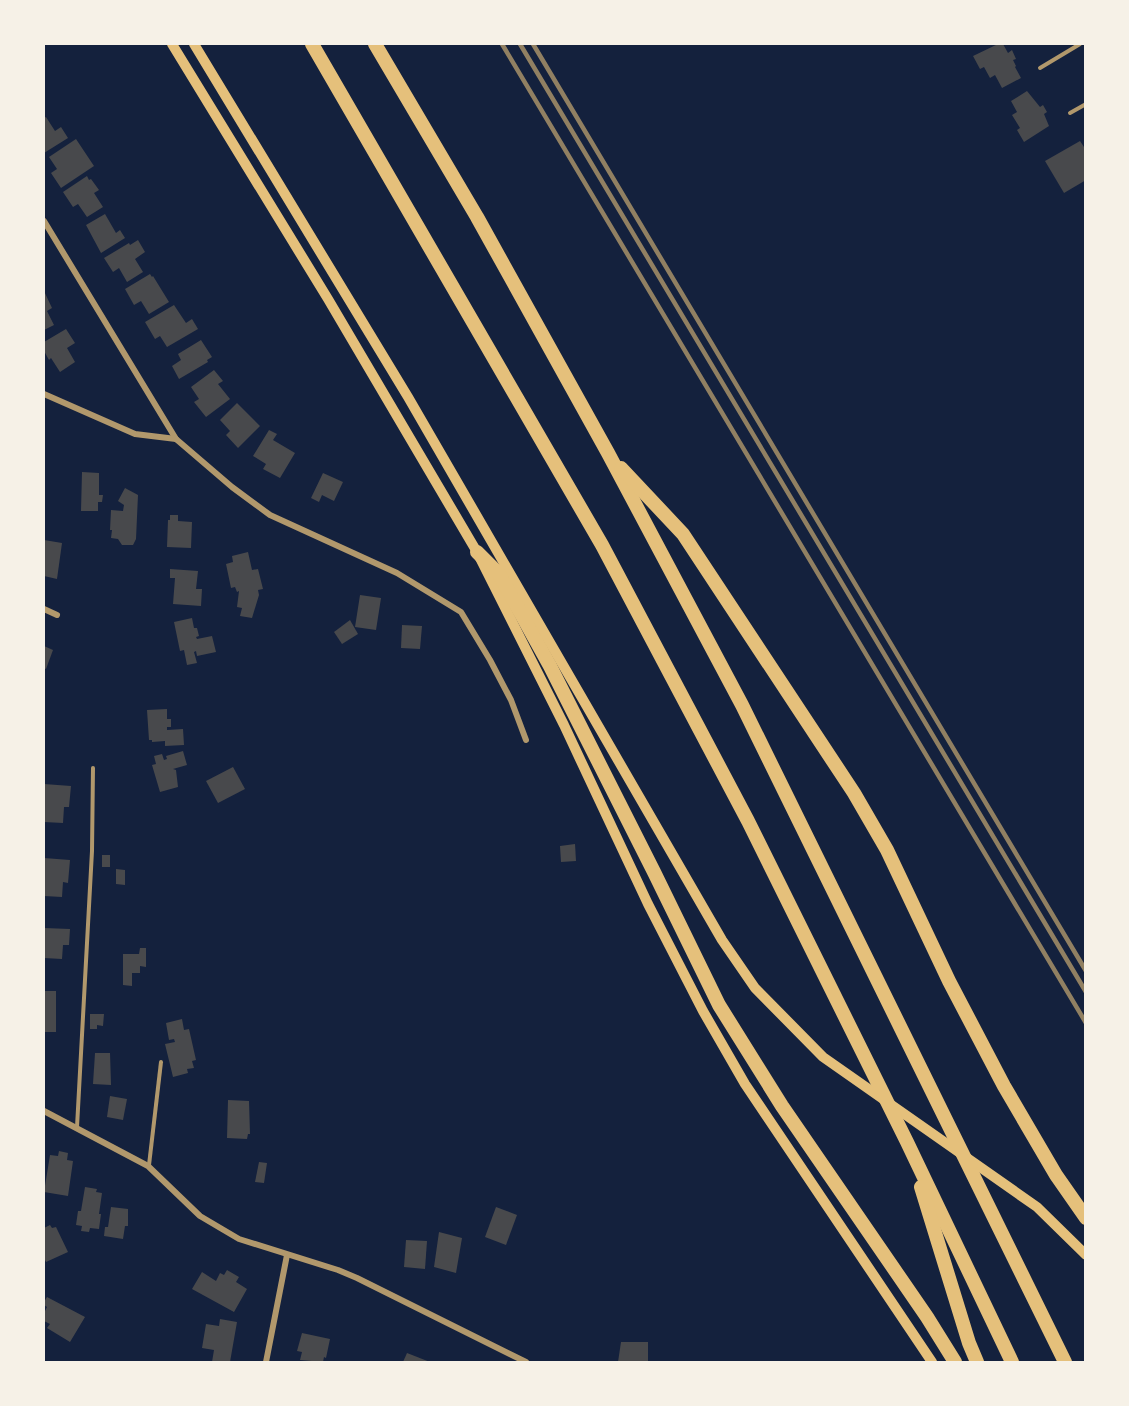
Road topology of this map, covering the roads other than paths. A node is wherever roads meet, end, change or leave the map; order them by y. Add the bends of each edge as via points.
1 (172, 44) edge
2 (194, 44) edge
3 (312, 44) edge
4 (375, 44) edge
5 (1080, 44) edge
6 (1040, 68) dead end
7 (1086, 104) edge
8 (1070, 113) dead end
9 (44, 221) edge
10 (44, 394) edge
11 (176, 439) junction
12 (608, 453) junction
13 (477, 552) junction
14 (44, 609) edge
15 (57, 615) dead end
16 (526, 740) dead end
17 (93, 768) dead end
18 (161, 1062) dead end
19 (44, 1111) edge
20 (44, 1119) edge
21 (77, 1128) junction
22 (907, 1142) junction
23 (148, 1166) junction
24 (1086, 1218) edge
25 (286, 1255) junction
26 (1086, 1255) edge
27 (266, 1362) edge
28 (526, 1362) edge
29 (932, 1362) edge
30 (955, 1362) edge
31 (977, 1362) edge
32 (1012, 1362) edge
33 (1065, 1362) edge

1 - 13 main road
2 - 26 main road via 402,387 722,940 755,988 823,1057 1037,1207
3 - 22 highway via 602,545 748,821
4 - 12 highway
5 - 6 lane
7 - 8 lane
9 - 11 street
10 - 11 street via 135,434
11 - 16 street via 270,515 397,573 461,612 511,700
12 - 24 highway via 683,534 854,793 887,850 1004,1086
12 - 33 highway via 742,705
13 - 29 main road via 703,1011 745,1084
13 - 30 highway via 499,574 550,666 719,1005 782,1106
14 - 15 street
17 - 21 lane
18 - 23 lane
19 - 20 lane
19 - 21 street
21 - 23 street
22 - 31 highway
22 - 32 highway
23 - 25 street via 200,1216 239,1239
25 - 27 street
25 - 28 street via 357,1278

